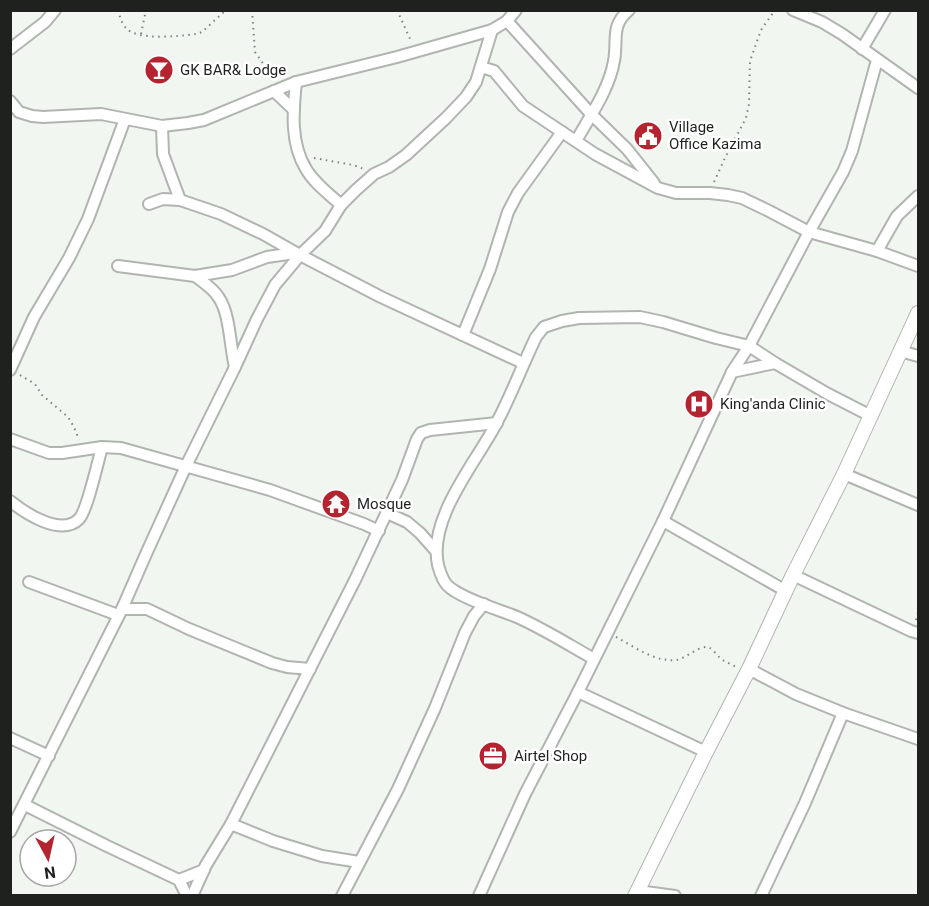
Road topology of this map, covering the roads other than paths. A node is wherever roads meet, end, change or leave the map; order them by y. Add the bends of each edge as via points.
1 (55, 10) edge
2 (516, 10) edge
3 (629, 10) edge
4 (793, 10) edge
5 (885, 10) edge
6 (507, 21) junction
7 (492, 30) junction
8 (10, 48) edge
9 (862, 50) junction
10 (877, 60) junction
11 (481, 67) junction
12 (296, 82) junction
13 (918, 88) edge
14 (277, 90) junction
15 (10, 101) edge
16 (294, 110) junction
17 (591, 114) junction
18 (125, 118) junction
19 (162, 126) junction
20 (562, 132) junction
21 (576, 141) junction
22 (658, 188) junction
23 (918, 196) edge
24 (180, 200) junction
25 (149, 204) dead end
26 (341, 205) junction
27 (808, 232) junction
28 (877, 251) junction
29 (298, 254) junction
30 (118, 266) dead end
31 (918, 266) edge
32 (195, 276) junction
33 (918, 313) edge
34 (463, 335) junction
35 (749, 346) junction
36 (900, 351) junction
37 (918, 356) edge
38 (524, 363) junction
39 (775, 363) junction
40 (235, 367) junction
41 (10, 370) edge
42 (732, 372) junction
43 (871, 416) junction
44 (497, 423) junction
45 (10, 440) edge
46 (102, 447) junction
47 (186, 466) junction
48 (844, 474) junction
49 (10, 501) edge
50 (918, 505) edge
51 (387, 513) junction
52 (663, 521) junction
53 (379, 531) junction
54 (436, 551) junction
55 (793, 575) junction
56 (30, 582) dead end
57 (133, 587) junction
58 (786, 591) junction
59 (484, 604) junction
60 (147, 609) junction
61 (120, 612) junction
62 (918, 633) edge
63 (594, 659) junction
64 (310, 669) junction
65 (748, 671) junction
66 (578, 692) junction
67 (843, 712) junction
68 (10, 738) edge
69 (918, 739) edge
70 (706, 752) junction
71 (49, 756) junction
72 (25, 805) junction
73 (231, 824) junction
74 (10, 832) edge
75 (358, 862) junction
76 (204, 870) junction
77 (179, 879) junction
78 (636, 893) edge
79 (480, 895) edge
80 (189, 896) edge
81 (342, 896) edge
82 (675, 896) edge
83 (761, 896) edge

1 - 8 street
2 - 6 street
3 - 17 street via 616,28 608,83
4 - 9 street via 822,22
5 - 9 street
6 - 7 street
6 - 17 street
7 - 11 street
7 - 12 street
9 - 10 street
10 - 13 street
10 - 27 street via 852,151
11 - 20 street via 494,71 523,105
11 - 26 street via 466,97 446,118
12 - 14 street
12 - 16 street
14 - 16 street
14 - 19 street via 204,120
15 - 18 street via 19,112 32,116 100,114
16 - 26 street via 294,132 305,168
17 - 21 street
17 - 22 street via 627,149
18 - 19 street
18 - 41 street via 88,219 34,317
19 - 24 street via 163,154
20 - 21 street
20 - 34 street via 508,212
21 - 22 street
22 - 27 street via 742,198
23 - 28 street via 897,216
24 - 25 street via 164,199
24 - 29 street via 221,214
26 - 29 street via 325,231
27 - 28 street
27 - 35 street
28 - 31 street
29 - 32 street via 267,257 232,270
29 - 34 street
29 - 40 street via 275,285
30 - 32 street
32 - 40 street via 222,302
33 - 36 street
34 - 38 street
35 - 38 street via 640,317 579,318 544,327
35 - 39 street
35 - 42 street
36 - 37 street
36 - 43 street
38 - 44 street
39 - 42 street
39 - 43 street
40 - 47 street
42 - 52 street
43 - 48 street
44 - 51 street via 421,433
44 - 54 street via 445,514
45 - 46 street via 49,453
46 - 47 street via 121,448
46 - 49 street via 86,503 80,518 72,524 41,521
47 - 53 street via 270,489
47 - 57 street
48 - 50 street
48 - 55 street
51 - 53 street
51 - 54 street via 407,522
52 - 58 street
52 - 63 street
53 - 64 street
54 - 59 street via 446,585
55 - 58 street
55 - 62 street
56 - 61 street
57 - 60 street
57 - 61 street
58 - 65 street
59 - 63 street via 520,618
59 - 75 street via 465,633 398,789
60 - 61 street
60 - 64 street via 272,663
61 - 71 street
63 - 66 street
64 - 73 street
65 - 67 street
65 - 70 street
66 - 70 street
66 - 79 street via 525,794
67 - 69 street
67 - 83 street
68 - 71 street
70 - 78 street
71 - 72 street
72 - 74 street
72 - 77 street
73 - 75 street via 322,856
73 - 76 street
75 - 81 street
76 - 77 street
76 - 80 street
77 - 80 street
78 - 82 street

